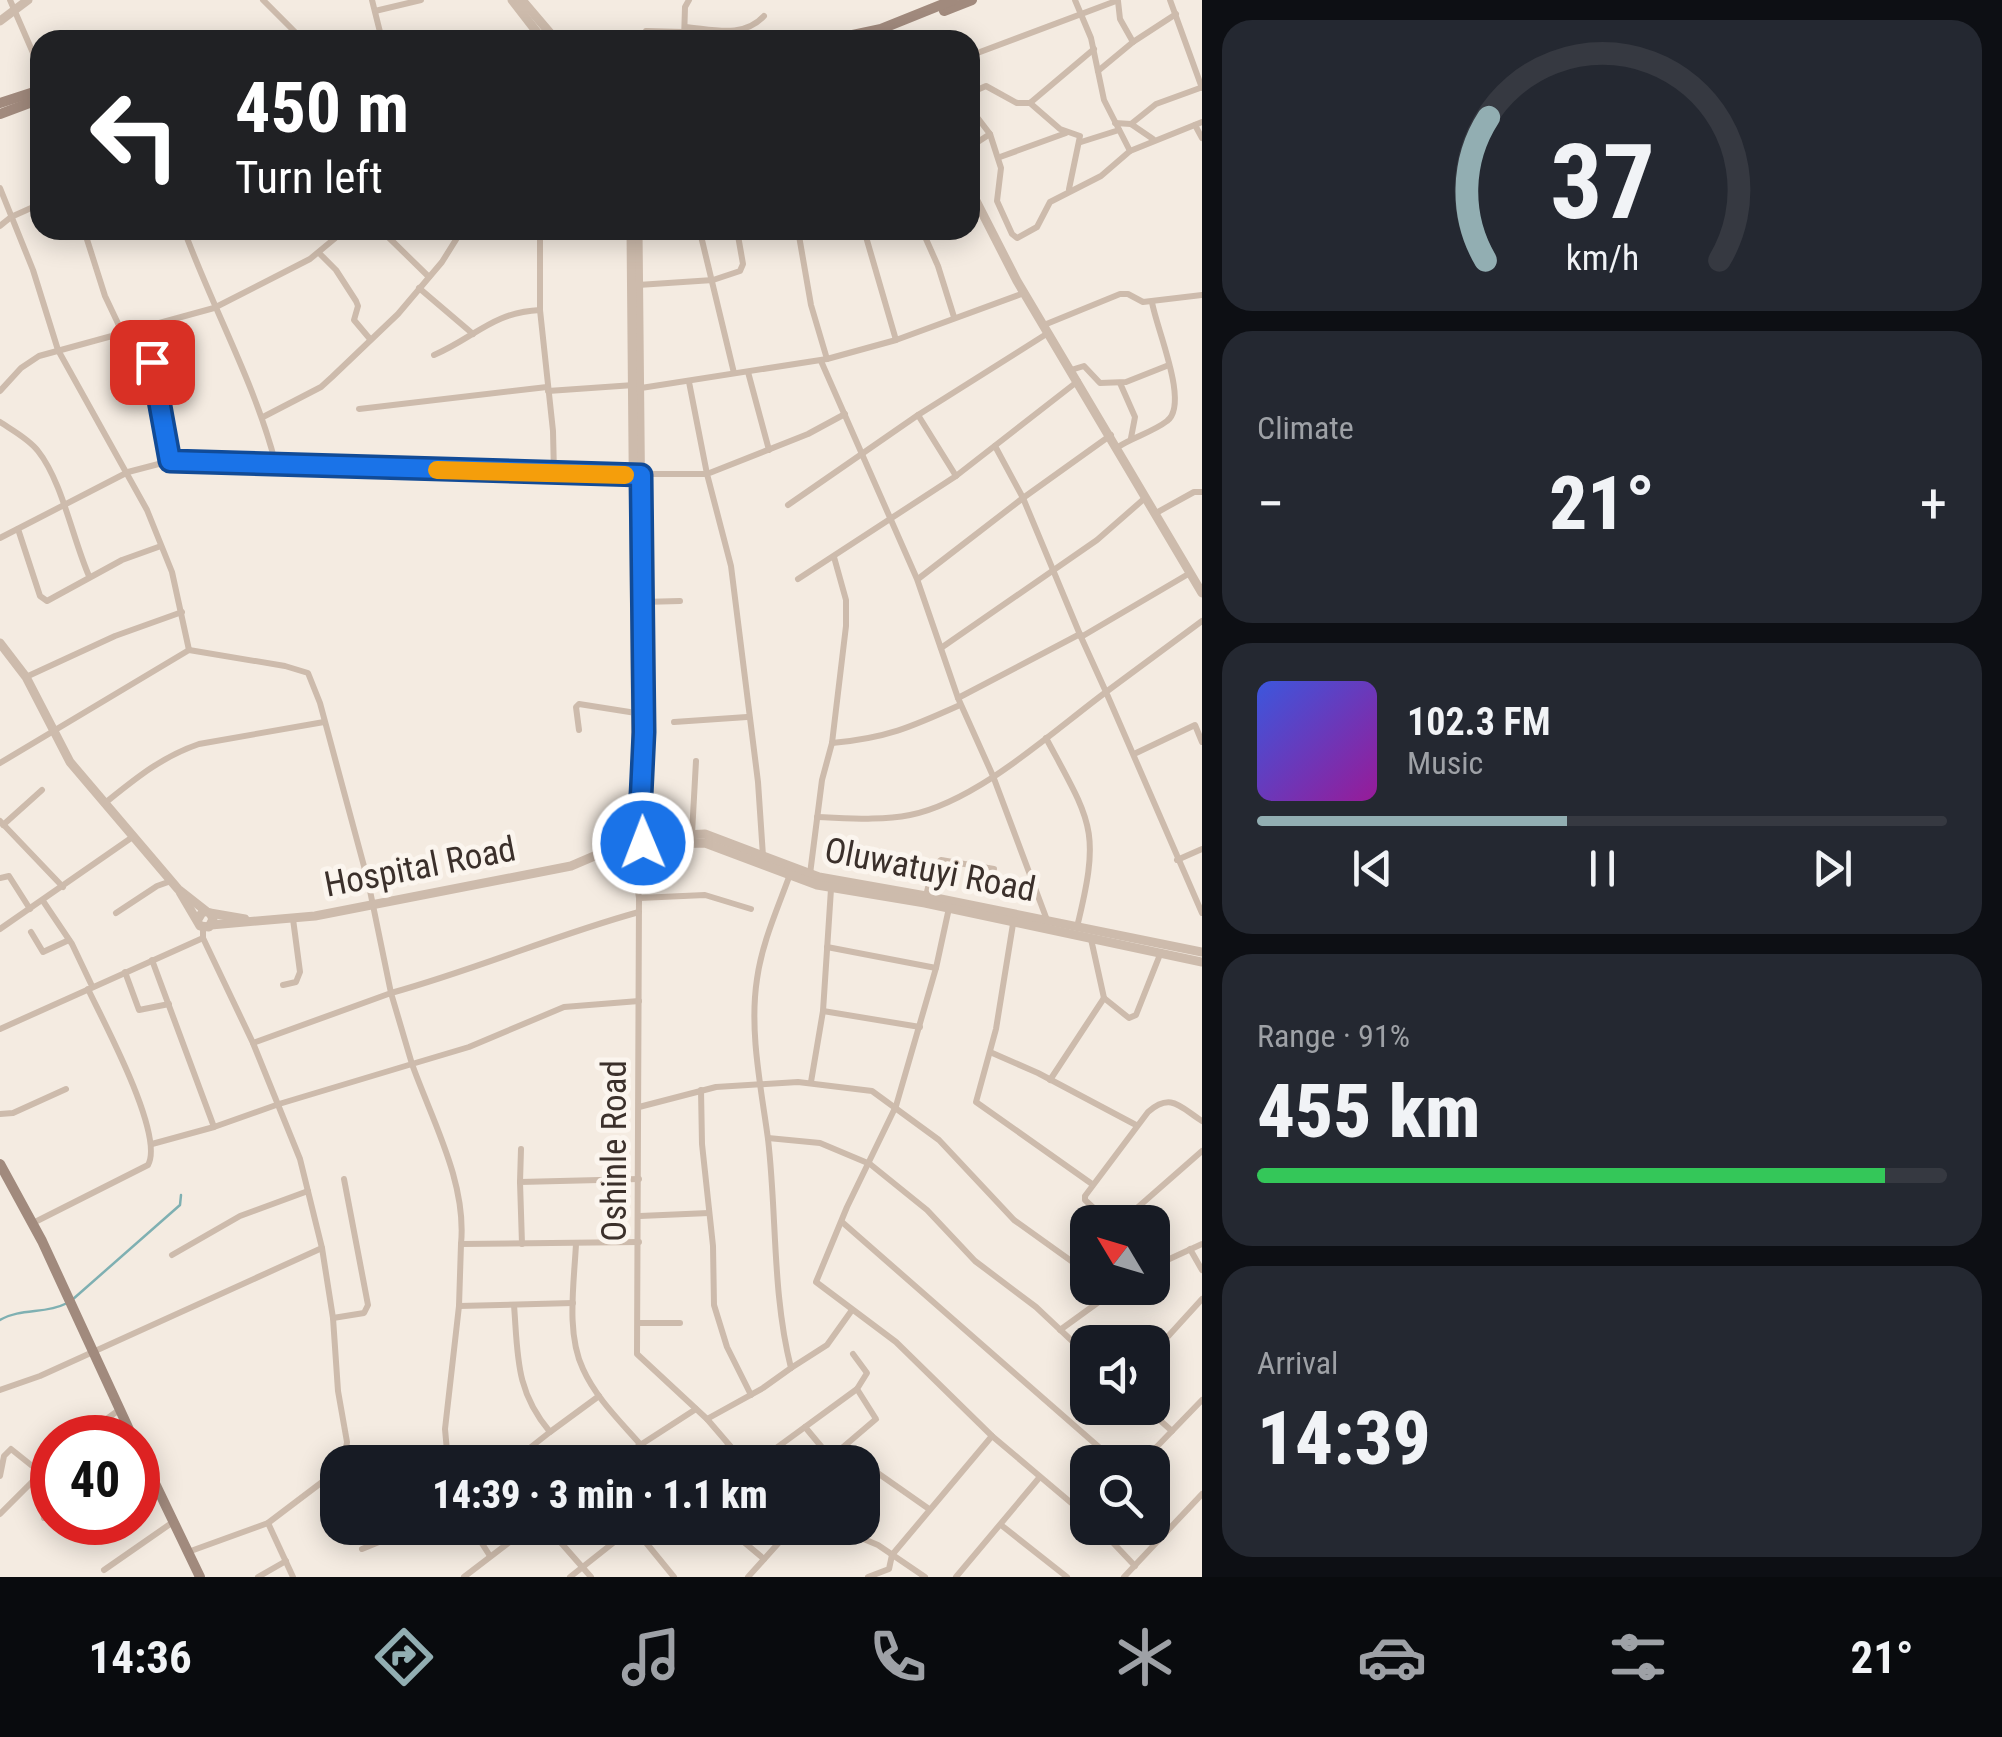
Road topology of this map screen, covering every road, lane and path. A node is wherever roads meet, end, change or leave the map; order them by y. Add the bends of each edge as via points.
1 (10, 0) edge
2 (28, 0) edge
3 (263, 0) edge
4 (372, 0) edge
5 (421, 0) edge
6 (512, 0) edge
7 (522, 0) edge
8 (689, 0) edge
9 (953, 0) edge
10 (972, 0) edge
11 (1074, 0) edge
12 (1118, 0) edge
13 (1170, 0) edge
14 (15, 11) junction
15 (375, 11) junction
16 (1082, 14) junction
17 (1176, 14) junction
18 (764, 16) dead end
19 (0, 20) edge
20 (293, 30) edge
21 (380, 30) edge
22 (535, 30) edge
23 (548, 30) edge
24 (684, 30) edge
25 (739, 30) edge
26 (890, 30) edge
27 (893, 30) edge
28 (1133, 42) junction
29 (30, 44) edge
30 (1094, 48) junction
31 (980, 52) edge
32 (1098, 71) junction
33 (1201, 88) edge
34 (980, 89) edge
35 (30, 94) edge
36 (30, 103) edge
37 (1030, 103) junction
38 (0, 104) edge
39 (0, 114) edge
40 (980, 121) edge
41 (1130, 124) junction
42 (1198, 124) edge
43 (1117, 126) junction
44 (1068, 132) junction
45 (990, 134) junction
46 (1202, 138) edge
47 (980, 140) edge
48 (1154, 140) junction
49 (1081, 142) junction
50 (1130, 151) junction
51 (1000, 157) junction
52 (0, 188) edge
53 (1069, 190) junction
54 (30, 208) edge
55 (980, 208) edge
56 (11, 217) junction
57 (0, 226) edge
58 (87, 240) edge
59 (188, 240) edge
60 (334, 240) edge
61 (391, 240) edge
62 (455, 240) edge
63 (540, 240) edge
64 (634, 240) edge
65 (635, 240) edge
66 (703, 240) edge
67 (739, 240) edge
68 (800, 240) edge
69 (867, 240) edge
70 (926, 240) edge
71 (319, 253) junction
72 (429, 276) junction
73 (713, 280) junction
74 (638, 285) junction
75 (419, 288) junction
76 (1024, 292) junction
77 (1202, 295) edge
78 (1152, 302) junction
79 (214, 308) junction
80 (540, 310) junction
81 (954, 317) junction
82 (142, 329) junction
83 (1046, 329) junction
84 (123, 334) junction
85 (472, 334) junction
86 (370, 339) junction
87 (896, 340) junction
88 (58, 350) junction
89 (434, 355) dead end
90 (824, 360) junction
91 (1169, 366) junction
92 (1071, 370) junction
93 (748, 372) junction
94 (734, 373) junction
95 (1078, 381) junction
96 (689, 382) junction
97 (1120, 382) junction
98 (637, 387) junction
99 (548, 389) junction
100 (0, 391) edge
101 (359, 409) dead end
102 (845, 414) junction
103 (918, 415) junction
104 (263, 417) junction
105 (0, 422) edge
106 (1111, 435) junction
107 (1131, 439) junction
108 (994, 446) junction
109 (1118, 446) junction
110 (769, 450) junction
111 (862, 452) junction
112 (170, 461) junction
113 (276, 465) junction
114 (128, 472) junction
115 (554, 474) junction
116 (707, 474) junction
117 (637, 475) junction
118 (956, 476) junction
119 (1202, 492) edge
120 (1146, 497) junction
121 (1022, 498) junction
122 (63, 506) junction
123 (788, 506) dead end
124 (1156, 513) junction
125 (892, 517) junction
126 (18, 529) junction
127 (0, 538) edge
128 (161, 546) junction
129 (834, 557) junction
130 (1055, 570) junction
131 (1190, 573) junction
132 (89, 576) junction
133 (917, 579) junction
134 (798, 580) dead end
135 (1202, 593) edge
136 (680, 600) dead end
137 (642, 602) junction
138 (182, 612) junction
139 (1202, 621) edge
140 (1081, 635) junction
141 (0, 643) edge
142 (941, 648) junction
143 (189, 650) junction
144 (26, 677) junction
145 (1106, 692) junction
146 (959, 702) junction
147 (636, 713) junction
148 (748, 717) junction
149 (324, 722) junction
150 (674, 722) dead end
151 (1198, 723) edge
152 (579, 730) dead end
153 (51, 732) junction
154 (1046, 738) junction
155 (1202, 742) edge
156 (832, 743) junction
157 (1134, 754) junction
158 (696, 761) dead end
159 (0, 762) edge
160 (993, 776) junction
161 (42, 790) dead end
162 (104, 803) junction
163 (817, 817) junction
164 (2, 823) edge
165 (134, 836) junction
166 (626, 836) junction
167 (692, 838) junction
168 (638, 845) junction
169 (1202, 849) edge
170 (599, 854) junction
171 (764, 857) junction
172 (1177, 860) junction
173 (994, 869) dead end
174 (810, 875) junction
175 (789, 876) junction
176 (0, 878) edge
177 (175, 885) junction
178 (62, 888) junction
179 (831, 888) junction
180 (926, 896) junction
181 (639, 898) junction
182 (43, 901) junction
183 (373, 905) junction
184 (948, 908) junction
185 (751, 909) dead end
186 (30, 910) junction
187 (639, 912) junction
188 (1202, 912) edge
189 (116, 913) dead end
190 (293, 919) junction
191 (1047, 921) junction
192 (205, 923) junction
193 (1013, 924) junction
194 (1077, 928) junction
195 (0, 929) edge
196 (31, 932) dead end
197 (1091, 939) junction
198 (69, 940) junction
199 (827, 947) junction
200 (1162, 947) junction
201 (1202, 952) edge
202 (152, 960) junction
203 (1202, 962) edge
204 (936, 968) junction
205 (125, 972) junction
206 (283, 984) dead end
207 (90, 988) junction
208 (391, 993) junction
209 (1104, 998) junction
210 (640, 1001) junction
211 (169, 1004) junction
212 (823, 1011) junction
213 (920, 1026) junction
214 (0, 1028) edge
215 (253, 1043) junction
216 (990, 1052) junction
217 (412, 1064) junction
218 (1050, 1080) junction
219 (811, 1082) junction
220 (758, 1085) junction
221 (66, 1089) dead end
222 (701, 1090) junction
223 (279, 1104) junction
224 (639, 1106) junction
225 (896, 1106) junction
226 (0, 1114) edge
227 (1202, 1121) edge
228 (1136, 1125) junction
229 (214, 1127) junction
230 (768, 1138) junction
231 (152, 1144) junction
232 (521, 1150) dead end
233 (1202, 1151) edge
234 (0, 1164) edge
235 (870, 1164) junction
236 (344, 1179) dead end
237 (639, 1180) junction
238 (520, 1182) junction
239 (1092, 1184) junction
240 (308, 1191) junction
241 (1090, 1205) edge
242 (1140, 1205) edge
243 (709, 1213) junction
244 (640, 1216) junction
245 (842, 1222) junction
246 (32, 1223) junction
247 (639, 1242) junction
248 (461, 1244) junction
249 (522, 1244) junction
250 (576, 1244) junction
251 (1202, 1244) edge
252 (322, 1248) junction
253 (1190, 1249) junction
254 (172, 1255) dead end
255 (1170, 1258) edge
256 (1070, 1260) edge
257 (1202, 1270) edge
258 (1202, 1300) edge
259 (574, 1303) junction
260 (514, 1304) junction
261 (1092, 1305) edge
262 (459, 1306) junction
263 (852, 1310) junction
264 (333, 1318) junction
265 (638, 1324) junction
266 (680, 1324) dead end
267 (1060, 1330) junction
268 (1170, 1335) edge
269 (1070, 1339) edge
270 (92, 1350) junction
271 (853, 1354) dead end
272 (792, 1368) junction
273 (857, 1389) junction
274 (0, 1390) edge
275 (751, 1395) junction
276 (599, 1396) junction
277 (1202, 1400) edge
278 (696, 1408) junction
279 (120, 1409) junction
280 (112, 1415) edge
281 (123, 1415) edge
282 (707, 1419) junction
283 (1165, 1425) edge
284 (805, 1427) junction
285 (1172, 1431) junction
286 (550, 1432) junction
287 (992, 1436) junction
288 (640, 1444) joint
289 (728, 1444) edge
290 (347, 1445) edge
291 (446, 1445) edge
292 (534, 1445) edge
293 (780, 1445) edge
294 (820, 1445) edge
295 (846, 1445) edge
296 (1097, 1445) edge
297 (1158, 1445) edge
298 (30, 1464) edge
299 (880, 1472) edge
300 (0, 1476) edge
301 (1039, 1478) junction
302 (320, 1484) edge
303 (30, 1485) edge
304 (1202, 1494) edge
305 (160, 1495) edge
306 (1070, 1503) edge
307 (929, 1509) junction
308 (0, 1514) edge
309 (173, 1522) junction
310 (268, 1523) junction
311 (1000, 1525) junction
312 (372, 1545) edge
313 (483, 1545) edge
314 (505, 1545) edge
315 (563, 1545) edge
316 (610, 1545) edge
317 (647, 1545) edge
318 (747, 1545) edge
319 (777, 1545) edge
320 (875, 1545) edge
321 (1115, 1545) edge
322 (362, 1549) dead end
323 (188, 1552) junction
324 (892, 1555) junction
325 (490, 1556) junction
326 (764, 1559) junction
327 (286, 1561) junction
328 (582, 1566) junction
329 (1135, 1566) junction
330 (104, 1570) dead end
331 (963, 1570) junction
332 (890, 1573) edge
333 (200, 1577) edge
334 (258, 1577) edge
335 (293, 1577) edge
336 (464, 1577) edge
337 (570, 1577) edge
338 (591, 1577) edge
339 (674, 1577) edge
340 (748, 1577) edge
341 (868, 1577) edge
342 (925, 1577) edge
343 (956, 1577) edge
344 (971, 1577) edge
345 (1066, 1577) edge
346 (1124, 1577) edge

1 - 14 street
2 - 14 street
3 - 20 street
4 - 15 street
5 - 15 street
6 - 22 street
7 - 23 street
8 - 24 street
9 - 26 main road
10 - 27 main road
11 - 16 street
12 - 16 street
12 - 28 street
13 - 17 street
14 - 19 street
14 - 29 street
15 - 21 street
16 - 30 street
16 - 31 street
17 - 28 street
17 - 33 street
18 - 25 street
28 - 32 street
30 - 32 street
30 - 37 street
32 - 43 street
33 - 41 street via 1156,104
34 - 37 street
35 - 38 main road
36 - 39 main road
37 - 44 street
40 - 45 street
41 - 43 street
41 - 48 street
42 - 46 street
42 - 48 street
43 - 49 street
43 - 50 street
44 - 49 street
44 - 51 street
45 - 47 street
45 - 51 street
48 - 50 street
49 - 53 street
50 - 53 street via 1101,176
51 - 53 street via 995,194 1014,237 1032,232 1050,202
52 - 56 street
54 - 56 street
55 - 76 street
56 - 57 street
56 - 88 street
58 - 84 street
59 - 79 street
60 - 71 street
61 - 72 street
62 - 72 street
63 - 80 street
64 - 98 street
65 - 74 street
66 - 73 street
67 - 73 street via 743,268
68 - 90 street
69 - 87 street
70 - 81 street
71 - 79 street
71 - 86 street via 356,301 354,320
72 - 75 street
73 - 74 street
73 - 94 street
74 - 98 street
75 - 85 street
75 - 86 street
76 - 81 street
76 - 83 street
77 - 78 street
78 - 83 street via 1120,294
78 - 91 street
79 - 82 street
79 - 104 street
80 - 85 street via 503,316
80 - 99 street
81 - 87 street
82 - 84 street
82 - 112 street
83 - 92 street
83 - 103 street
84 - 88 street
85 - 89 street
86 - 104 street via 320,387
87 - 90 street
88 - 100 street via 21,368
88 - 114 street
90 - 93 street
90 - 102 street
91 - 97 street
91 - 107 street via 1176,398 1170,420
92 - 95 street
92 - 97 street via 1084,366 1100,382
93 - 94 street
93 - 110 street
94 - 96 street
95 - 106 street
95 - 108 street
96 - 98 street
96 - 116 street
97 - 107 street via 1135,417
98 - 99 street
98 - 117 street
99 - 101 street
99 - 115 street
102 - 110 street
102 - 111 street
103 - 111 street
103 - 118 street
104 - 113 street
105 - 122 street via 38,451
106 - 109 street
106 - 121 street
107 - 109 street
108 - 118 street
108 - 121 street
109 - 120 street
110 - 116 street
111 - 123 street
111 - 125 street
112 - 113 street
112 - 114 street
113 - 115 street
114 - 122 street
114 - 128 street
115 - 117 street
116 - 117 street
116 - 148 street via 730,566
117 - 137 street
117 - 147 street
118 - 125 street
119 - 124 street
120 - 124 street
120 - 130 street
121 - 130 street
121 - 133 street
122 - 126 street
122 - 132 street
124 - 131 street
125 - 129 street
125 - 133 street
126 - 127 street
126 - 132 street via 43,600
128 - 132 street
128 - 138 street
129 - 134 street
129 - 156 street via 846,626
130 - 140 street
130 - 142 street
131 - 135 street
131 - 140 street
133 - 142 street
136 - 137 street
137 - 168 street
138 - 143 street
138 - 144 street
139 - 145 street
140 - 145 street
140 - 146 street
141 - 144 street
142 - 146 street
143 - 149 street via 302,670 315,687
143 - 153 street
144 - 153 street
145 - 154 street
145 - 157 street
146 - 156 street via 896,734
146 - 160 street
147 - 152 street via 579,704
147 - 166 street via 636,788
148 - 150 street
148 - 171 street
149 - 162 street via 179,751
149 - 183 street
151 - 155 street
151 - 157 street
153 - 159 street
153 - 162 street
154 - 160 street
154 - 194 street via 1080,799 1092,842
156 - 163 street
157 - 172 street
158 - 167 street
160 - 163 street via 914,814
160 - 191 street
161 - 164 street
162 - 165 street
163 - 174 street
164 - 178 street
165 - 177 street
165 - 178 street
166 - 168 street
166 - 168 street via 635,832
166 - 170 street
167 - 168 street
167 - 171 street, Oluwatuyi Road via 719,837
167 - 175 street, Oluwatuyi Road
168 - 170 street
168 - 181 street, Oshinle Road
169 - 172 street
170 - 183 street, Hospital Road via 571,866
171 - 174 street, Oluwatuyi Road
172 - 188 street
173 - 180 street via 941,860
174 - 180 street, Oluwatuyi Road
175 - 179 street, Oluwatuyi Road
175 - 220 street via 756,981
176 - 186 street via 9,876
177 - 189 street via 157,886
177 - 192 street
178 - 182 street
179 - 184 street, Oluwatuyi Road
179 - 199 street
180 - 191 street, Oluwatuyi Road
181 - 185 street via 705,895
181 - 187 street, Oshinle Road
182 - 186 street
182 - 198 street
183 - 190 street, Hospital Road
183 - 208 street
184 - 193 street, Oluwatuyi Road
184 - 204 street
186 - 195 street
187 - 208 street
187 - 210 street, Oshinle Road
190 - 192 street, Hospital Road
190 - 206 street via 300,972 296,982
191 - 194 street, Oluwatuyi Road
192 - 202 street
192 - 215 street
193 - 197 street, Oluwatuyi Road
193 - 216 street
194 - 200 street, Oluwatuyi Road
196 - 198 street via 43,952
197 - 200 street, Oluwatuyi Road
197 - 209 street
198 - 207 street
199 - 204 street
199 - 212 street
200 - 201 street
200 - 203 street
200 - 209 street via 1134,1017
202 - 205 street
202 - 211 street
204 - 213 street
205 - 207 street
205 - 211 street via 139,1010
207 - 214 street
207 - 231 street
208 - 215 street
208 - 217 street
209 - 218 street
210 - 217 street via 564,1007
210 - 224 street, Oshinle Road
211 - 229 street
212 - 213 street
212 - 219 street
213 - 225 street
215 - 223 street
216 - 218 street
216 - 239 street via 978,1106
217 - 223 street
217 - 248 street via 456,1188
218 - 228 street
219 - 220 street
219 - 225 street via 872,1091
220 - 222 street
220 - 230 street
221 - 226 street
222 - 224 street
222 - 243 street
223 - 229 street
223 - 240 street
224 - 237 street, Oshinle Road
225 - 235 street
225 - 256 street via 940,1140 1014,1220
227 - 228 street via 1164,1101
228 - 239 street
229 - 231 street
230 - 235 street via 820,1143
230 - 272 street via 780,1323
231 - 246 street via 148,1165
232 - 238 street
233 - 242 street
234 - 246 main road
235 - 245 street
235 - 267 street
236 - 264 street via 368,1305 364,1314
237 - 238 street
237 - 244 street, Oshinle Road
238 - 249 street
239 - 241 street via 1085,1200
240 - 252 street
240 - 254 street via 240,1216
243 - 244 street
243 - 275 street via 714,1305
244 - 247 street, Oshinle Road
245 - 263 street via 816,1282
245 - 296 street
246 - 270 main road
247 - 250 street
247 - 265 street, Oshinle Road
248 - 249 street
248 - 262 street
249 - 250 street
250 - 259 street
251 - 253 street
252 - 264 street
252 - 270 street
253 - 255 street
253 - 257 street
258 - 268 street
259 - 260 street
259 - 276 street via 576,1348
260 - 262 street
260 - 286 street via 519,1375
261 - 267 street
262 - 291 street
263 - 272 street via 827,1345
263 - 287 street via 896,1342
264 - 290 street
265 - 266 street
265 - 278 street, Oshinle Road via 639,1358
267 - 269 street
270 - 274 street
270 - 279 main road
271 - 273 street via 867,1373
272 - 275 street
273 - 284 street
273 - 295 street via 876,1419
275 - 282 street
276 - 286 street
276 - 288 street
277 - 285 street
278 - 282 street, Oshinle Road
278 - 288 street
279 - 280 street
279 - 281 main road
282 - 289 street, Oshinle Road
283 - 285 street
284 - 293 street
284 - 294 street
285 - 297 street
286 - 292 street
287 - 301 street
287 - 307 street
298 - 300 street via 11,1449
299 - 307 street
301 - 306 street
301 - 311 street
302 - 310 street
303 - 308 street
304 - 329 street
305 - 309 main road
307 - 324 street
309 - 323 main road
309 - 330 street
310 - 323 street
310 - 327 street
311 - 331 street
311 - 345 street
312 - 322 street
313 - 325 street
314 - 325 street
315 - 328 street
316 - 328 street
317 - 339 street
318 - 326 street
319 - 326 street
320 - 324 street
321 - 329 street
323 - 333 main road
324 - 332 street
324 - 342 street
325 - 336 street
326 - 340 street
327 - 334 street
327 - 335 street
328 - 337 street
328 - 338 street
329 - 346 street
331 - 343 street
331 - 344 street
332 - 341 street

